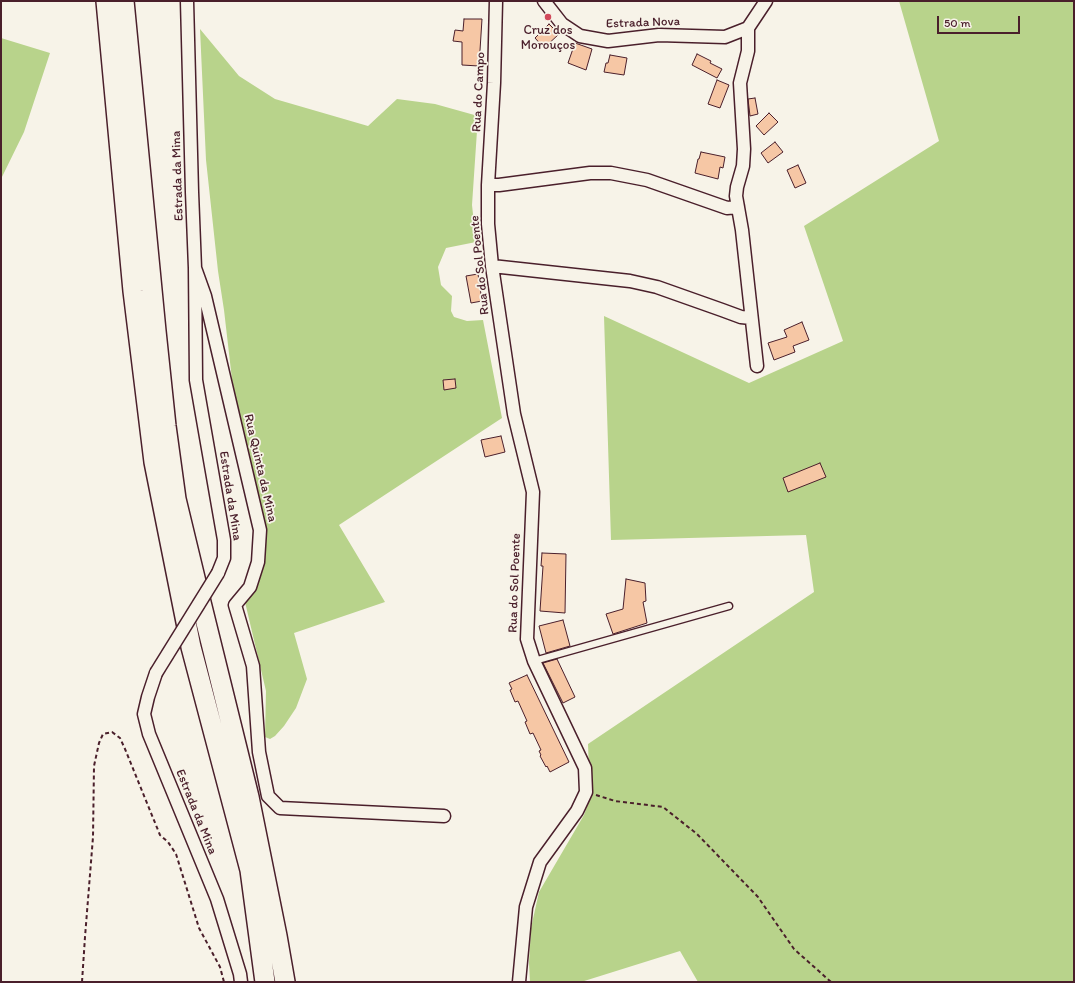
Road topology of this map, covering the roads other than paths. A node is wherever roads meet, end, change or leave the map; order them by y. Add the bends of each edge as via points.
1 (106, 1) edge
2 (124, 1) edge
3 (187, 1) edge
4 (496, 1) edge
5 (544, 1) edge
6 (766, 1) edge
7 (748, 28) junction
8 (488, 185) junction
9 (738, 207) junction
10 (492, 266) junction
11 (195, 268) junction
12 (751, 318) junction
13 (757, 366) dead end
14 (729, 606) dead end
15 (534, 661) junction
16 (444, 816) dead end
17 (241, 982) edge
18 (266, 982) edge
19 (285, 982) edge
20 (519, 982) edge

1 - 18 highway via 133,291 154,462 191,647 250,870
2 - 19 highway via 156,331 176,499 250,797
3 - 11 street, Estrada da Mina
4 - 8 street, Rua do Campo
5 - 7 street, Estrada Nova via 562,24 580,36 608,40 659,35 725,37
6 - 7 street
7 - 9 street via 748,51 740,83 744,149 736,196
8 - 9 street via 590,173 611,173 646,180 727,208
8 - 10 street, Rua do Sol Poente
9 - 12 street
10 - 12 street via 630,281 657,287 741,317
10 - 15 street, Rua do Sol Poente via 514,414 533,492 526,631
11 - 16 street, Rua Quinta da Mina via 205,296 260,530 258,562 250,587 235,605 253,666 259,752 268,796 280,808
11 - 17 street, Estrada da Mina, bridge via 196,380 224,540 224,558 218,573 156,673 144,714 149,734 217,900
12 - 13 street
14 - 15 lane
15 - 20 street, Rua do Sol Poente via 585,768 586,792 577,811 540,862 526,907

